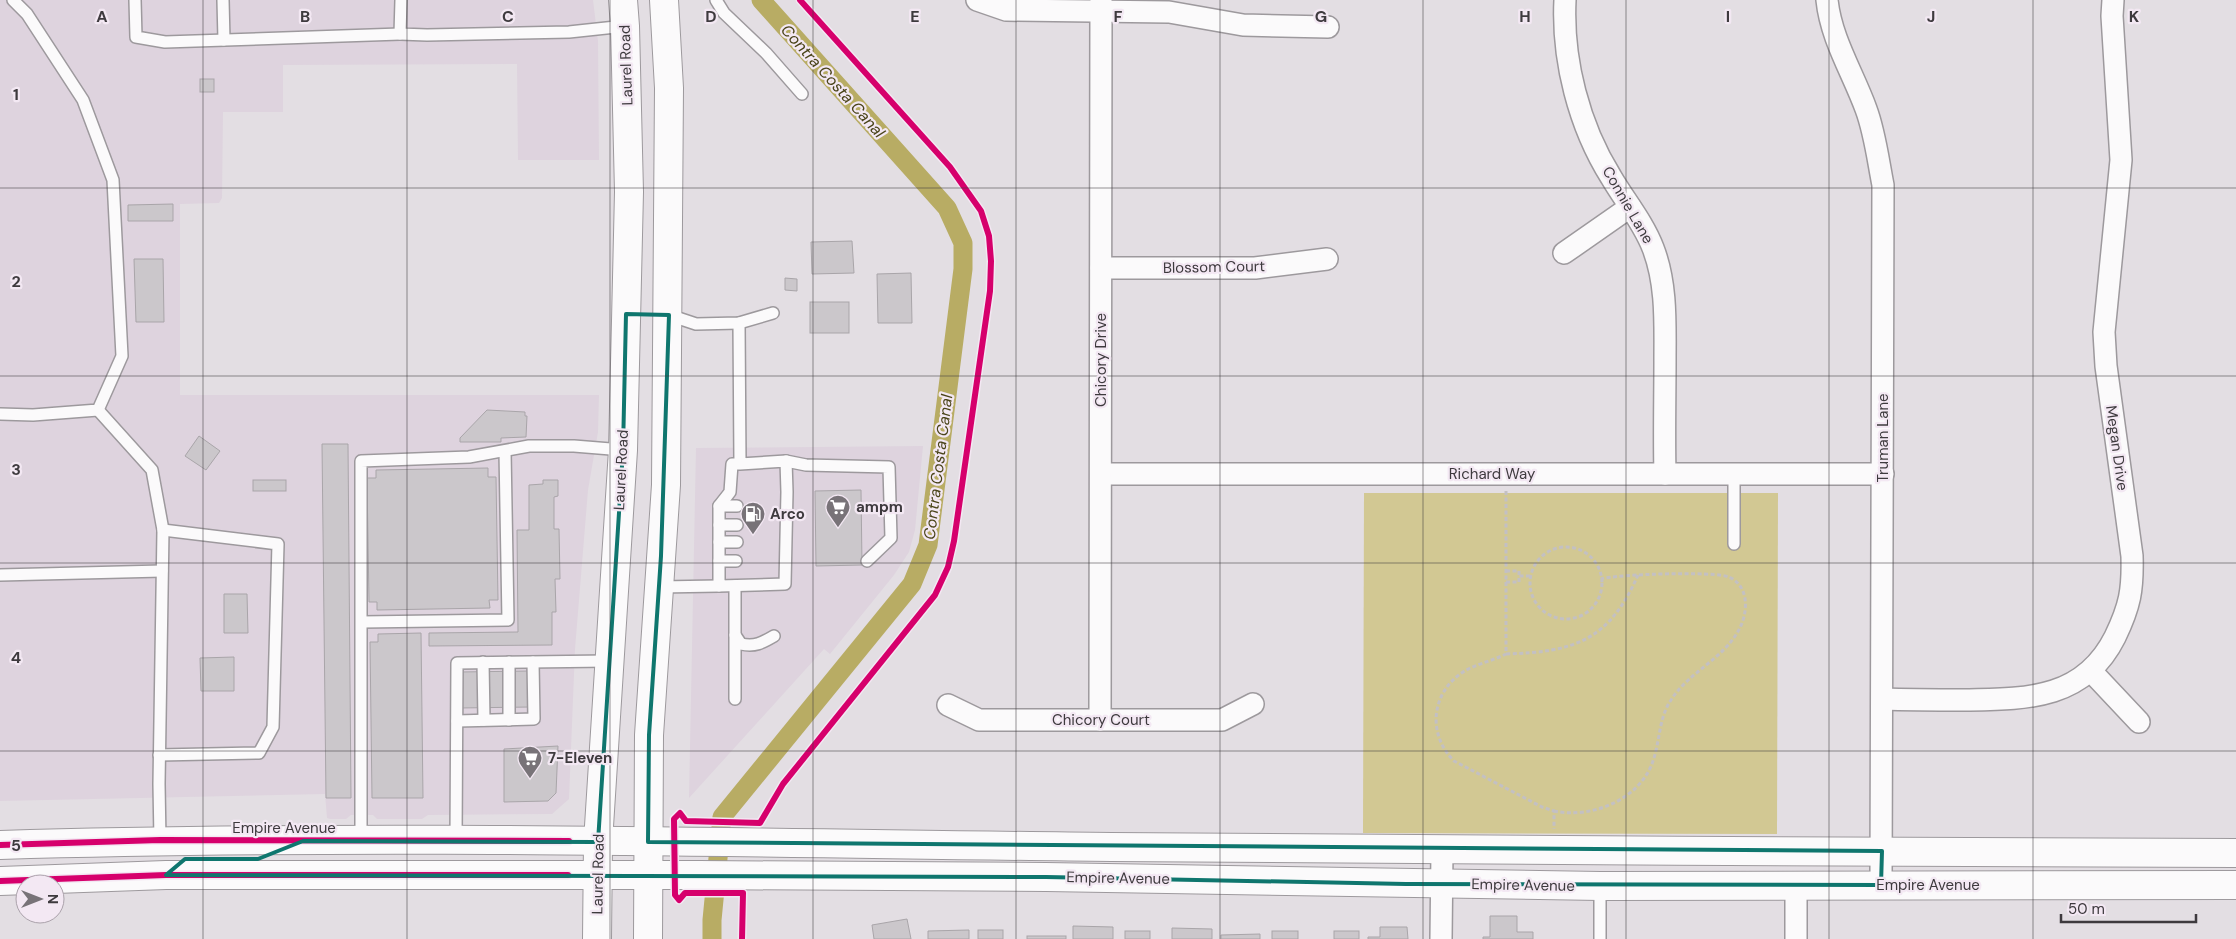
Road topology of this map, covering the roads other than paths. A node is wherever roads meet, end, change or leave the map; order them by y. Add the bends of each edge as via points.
1 (13, 0) edge
2 (135, 0) edge
3 (223, 0) edge
4 (401, 0) edge
5 (664, 0) edge
6 (716, 0) edge
7 (977, 0) edge
8 (1564, 0) edge
9 (1827, 0) edge
10 (2113, 0) edge
11 (1101, 5) edge
12 (624, 13) edge
13 (1328, 27) dead end
14 (400, 34) junction
15 (224, 40) junction
16 (802, 94) dead end
17 (1630, 207) junction
18 (1564, 253) dead end
19 (1327, 259) dead end
20 (1101, 268) junction
21 (773, 313) dead end
22 (626, 314) junction
23 (669, 314) junction
24 (739, 322) junction
25 (98, 410) junction
26 (0, 414) edge
27 (623, 450) junction
28 (505, 451) junction
29 (786, 461) junction
30 (740, 464) junction
31 (1101, 474) junction
32 (1665, 474) junction
33 (1734, 474) junction
34 (1882, 474) junction
35 (719, 506) junction
36 (737, 506) dead end
37 (719, 525) junction
38 (737, 525) dead end
39 (162, 530) junction
40 (719, 542) junction
41 (737, 542) dead end
42 (1734, 544) dead end
43 (719, 561) junction
44 (736, 561) dead end
45 (867, 561) dead end
46 (162, 571) junction
47 (0, 575) edge
48 (719, 586) junction
49 (735, 586) junction
50 (659, 587) junction
51 (362, 622) junction
52 (734, 635) junction
53 (774, 636) dead end
54 (608, 661) junction
55 (484, 662) junction
56 (508, 662) junction
57 (533, 662) junction
58 (2091, 671) junction
59 (1882, 699) junction
60 (735, 700) dead end
61 (1254, 704) dead end
62 (948, 705) dead end
63 (484, 720) junction
64 (509, 720) junction
65 (1100, 720) junction
66 (457, 721) junction
67 (2139, 722) dead end
68 (159, 756) junction
69 (152, 840) junction
70 (456, 840) junction
71 (302, 841) junction
72 (361, 841) junction
73 (598, 842) junction
74 (648, 842) junction
75 (0, 844) edge
76 (1442, 851) junction
77 (1882, 851) junction
78 (2236, 853) edge
79 (597, 875) junction
80 (648, 875) junction
81 (166, 876) junction
82 (0, 879) edge
83 (1442, 884) junction
84 (1796, 885) junction
85 (1881, 885) junction
86 (2236, 885) edge
87 (1600, 886) junction
88 (597, 939) edge
89 (648, 939) edge
90 (1441, 939) edge
91 (1600, 939) edge
92 (1796, 939) edge

1 - 25 lane via 27,14 83,100 113,180 122,356
2 - 15 lane via 136,37 165,42
3 - 15 lane
4 - 14 lane
5 - 23 main road via 669,88
6 - 16 lane via 724,13 766,53
7 - 11 street via 1006,10
8 - 17 street, Connie Lane via 1566,45 1584,119 1598,153
9 - 34 street, Truman Lane via 1837,41 1866,109 1882,185
10 - 58 street, Megan Drive via 2121,160 2104,332 2133,585 2127,613 2109,649
11 - 13 street via 1169,12 1243,25
11 - 20 street, Chicory Drive
12 - 14 lane via 570,32
12 - 22 main road, Laurel Road via 629,192
14 - 15 lane
17 - 18 street
17 - 32 street, Connie Lane via 1654,249 1662,285
19 - 20 street, Blossom Court via 1255,268
20 - 31 street, Chicory Drive
21 - 24 lane
22 - 23 main road
22 - 27 main road, Laurel Road
23 - 24 lane via 694,324
23 - 50 main road via 666,485
24 - 30 lane
25 - 26 lane
25 - 39 lane via 152,470
27 - 28 lane via 528,446
27 - 54 main road, Laurel Road
28 - 51 lane via 469,457 361,460
28 - 51 lane via 508,620
29 - 30 lane
29 - 45 lane via 889,467 891,538
29 - 49 lane via 783,492 785,584
30 - 35 lane via 732,464 734,492
31 - 32 street, Richard Way
31 - 65 street, Chicory Drive
32 - 33 street, Richard Way
33 - 34 street, Richard Way
33 - 42 lane
34 - 59 street, Truman Lane
35 - 36 lane
35 - 37 lane
37 - 38 lane
37 - 40 lane
39 - 46 lane
39 - 68 lane via 278,544 273,727 259,753
40 - 41 lane
40 - 43 lane
43 - 44 lane
43 - 48 lane
46 - 47 lane
46 - 68 lane
48 - 49 lane
48 - 50 lane
49 - 52 lane
50 - 74 main road via 649,735
51 - 72 lane
52 - 53 lane via 741,644 752,646
52 - 60 lane
54 - 57 lane
54 - 73 main road, Laurel Road
55 - 56 lane
55 - 63 lane
55 - 66 lane via 457,663
56 - 57 lane
56 - 64 lane
57 - 64 lane via 534,719
58 - 59 street, Megan Drive via 2072,684 2048,694 2016,700
58 - 67 street
59 - 77 street, Truman Lane
61 - 65 street, Chicory Court via 1222,720
62 - 65 street, Chicory Court via 979,720
63 - 64 lane
63 - 66 lane
66 - 70 lane
68 - 69 lane
69 - 71 main road, Empire Avenue
69 - 75 main road, Empire Avenue
69 - 82 main road via 128,859 40,862 20,867
70 - 72 main road, Empire Avenue
70 - 73 main road, Empire Avenue
71 - 72 main road, Empire Avenue
71 - 81 main road via 258,859 185,859
73 - 74 main road, Empire Avenue
73 - 79 main road, Laurel Road
74 - 76 main road, Empire Avenue
74 - 80 main road
76 - 77 main road, Empire Avenue
76 - 83 street
77 - 78 main road, Empire Avenue
77 - 85 street, Truman Lane
79 - 80 main road, Empire Avenue
79 - 81 main road, Empire Avenue
79 - 88 main road, Laurel Road
80 - 83 main road, Empire Avenue via 1046,877
80 - 89 main road
81 - 82 main road, Empire Avenue
83 - 87 main road, Empire Avenue
83 - 90 street
84 - 85 main road, Empire Avenue
84 - 87 main road, Empire Avenue
84 - 92 street
85 - 86 main road, Empire Avenue
87 - 91 lane

